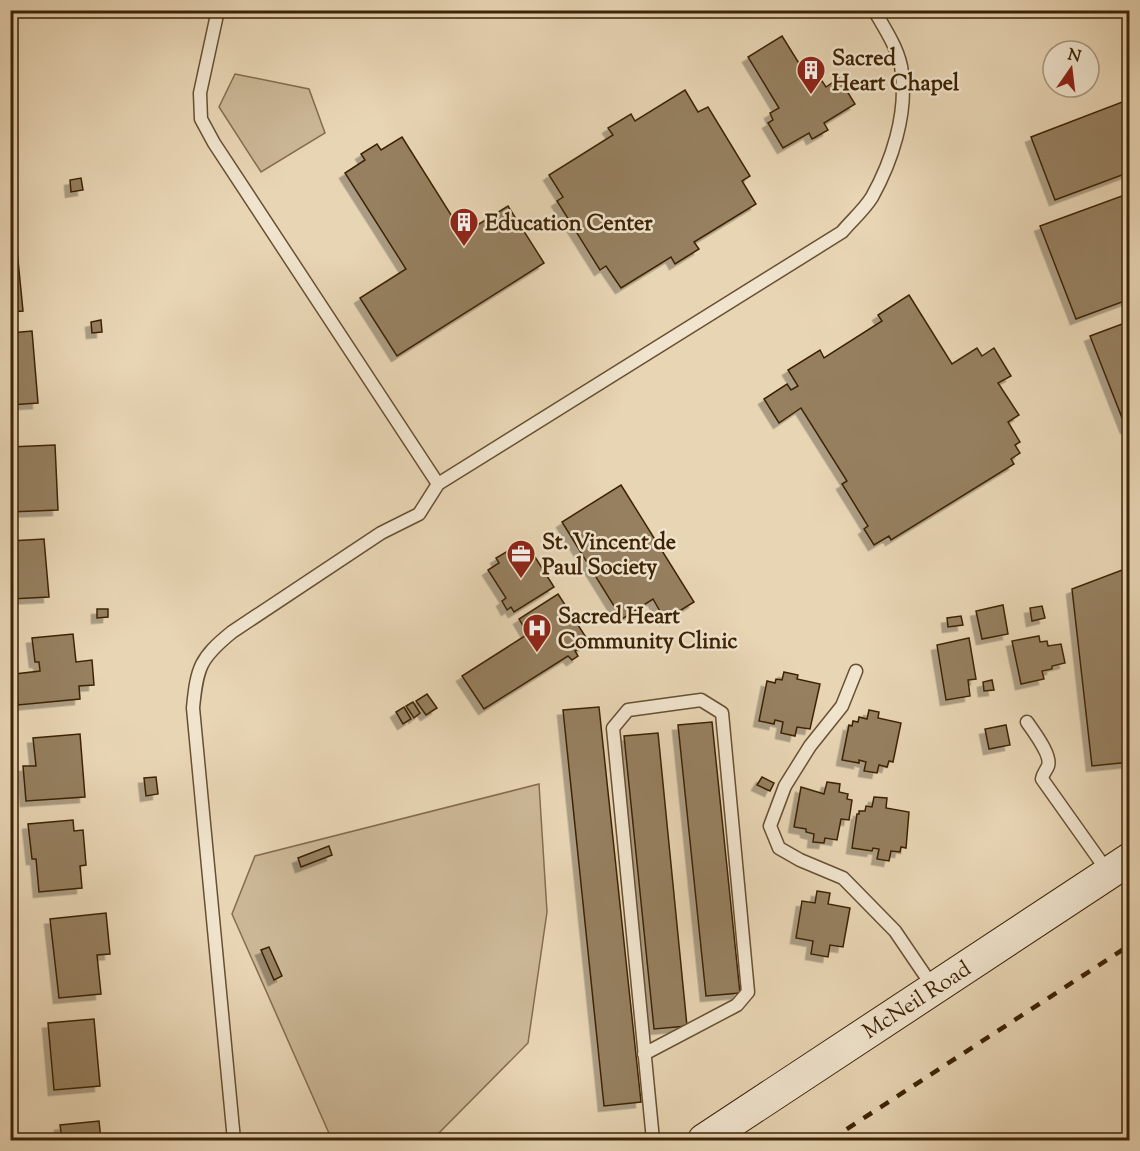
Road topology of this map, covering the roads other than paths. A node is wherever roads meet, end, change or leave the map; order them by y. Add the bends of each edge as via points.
1 (218, 10) edge
2 (874, 10) edge
3 (438, 484) junction
4 (856, 671) dead end
5 (1027, 722) dead end
6 (1119, 866) edge
7 (934, 988) junction
8 (644, 1054) junction
9 (234, 1140) edge
10 (653, 1140) edge
11 (704, 1140) edge

1 - 3 lane via 200,93 201,119
2 - 3 lane via 893,44 902,72 902,110 895,143 871,198 842,232
3 - 9 lane via 419,514 381,533 232,632 200,664 193,708
4 - 7 lane via 842,706 785,786 770,826 779,848 843,879 895,931
5 - 6 lane via 1048,755 1042,778
6 - 7 main road, McNeil Road
7 - 11 main road, McNeil Road
8 - 8 lane via 613,728 628,710 700,700 723,713 748,992 737,1005
8 - 10 lane

